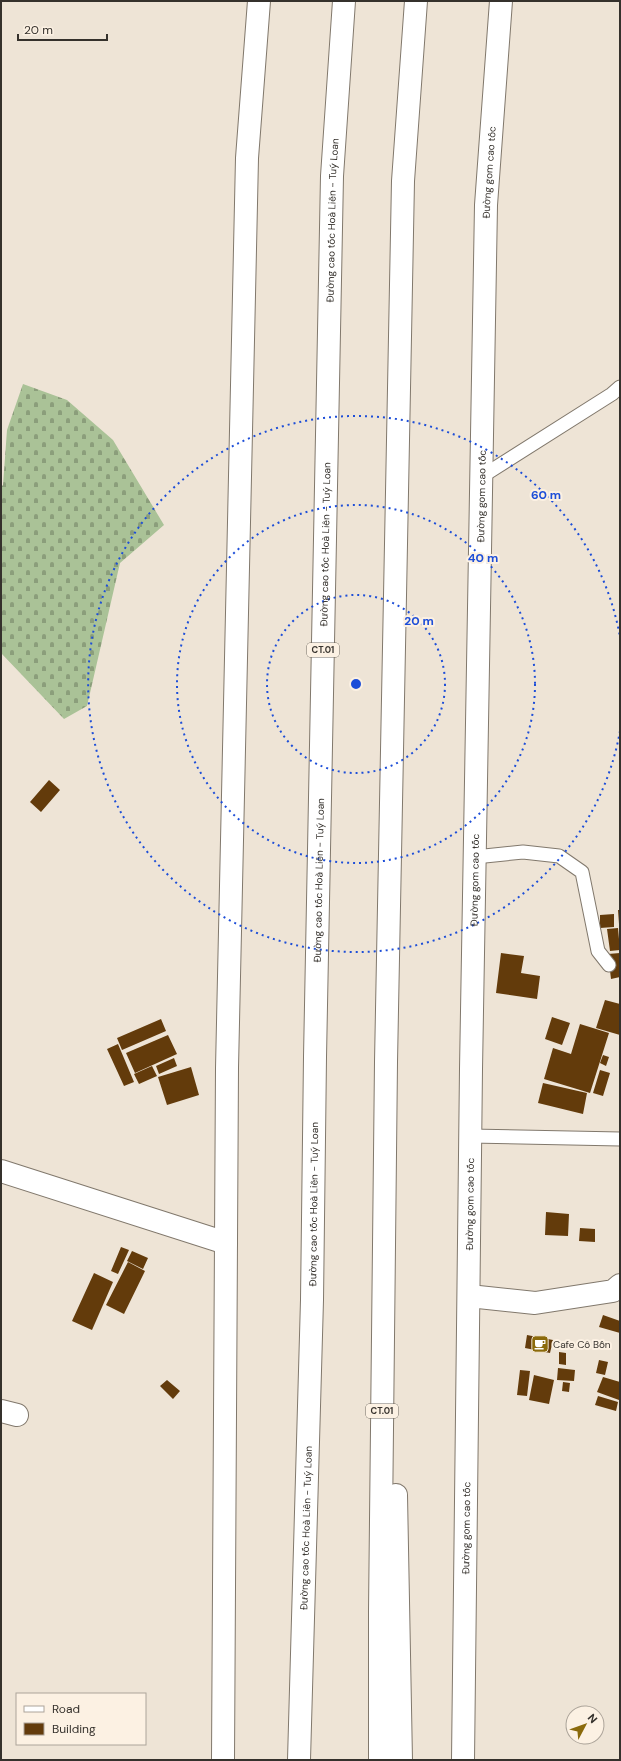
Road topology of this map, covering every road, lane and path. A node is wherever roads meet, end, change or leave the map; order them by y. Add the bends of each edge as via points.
1 (259, 1) edge
2 (344, 1) edge
3 (416, 1) edge
4 (501, 1) edge
5 (620, 387) edge
6 (481, 477) junction
7 (475, 857) junction
8 (609, 965) dead end
9 (386, 1062) junction
10 (470, 1136) junction
11 (620, 1139) edge
12 (1, 1171) edge
13 (226, 1243) junction
14 (620, 1284) edge
15 (469, 1296) junction
16 (312, 1300) junction
17 (223, 1760) edge
18 (285, 1760) edge
19 (299, 1760) edge
20 (380, 1760) edge
21 (401, 1760) edge
22 (463, 1760) edge

1 - 13 main road via 247,158 227,1060
2 - 16 main road, Đường cao tốc Hoà Liên - Tuý Loan / CT.01 via 332,176
3 - 9 main road, CT.01 via 403,181
4 - 6 main road, Đường gom cao tốc via 486,205
5 - 6 lane
6 - 7 main road, Đường gom cao tốc
7 - 8 lane via 523,852 559,856 582,872 598,951
7 - 10 main road, Đường gom cao tốc
9 - 20 main road, CT.01
9 - 21 main road
10 - 11 lane
10 - 15 main road, Đường gom cao tốc
12 - 13 main road
13 - 17 main road
14 - 15 main road via 613,1291 535,1303
15 - 22 main road, Đường gom cao tốc
16 - 18 main road
16 - 19 main road, Đường cao tốc Hoà Liên - Tuý Loan / CT.01

